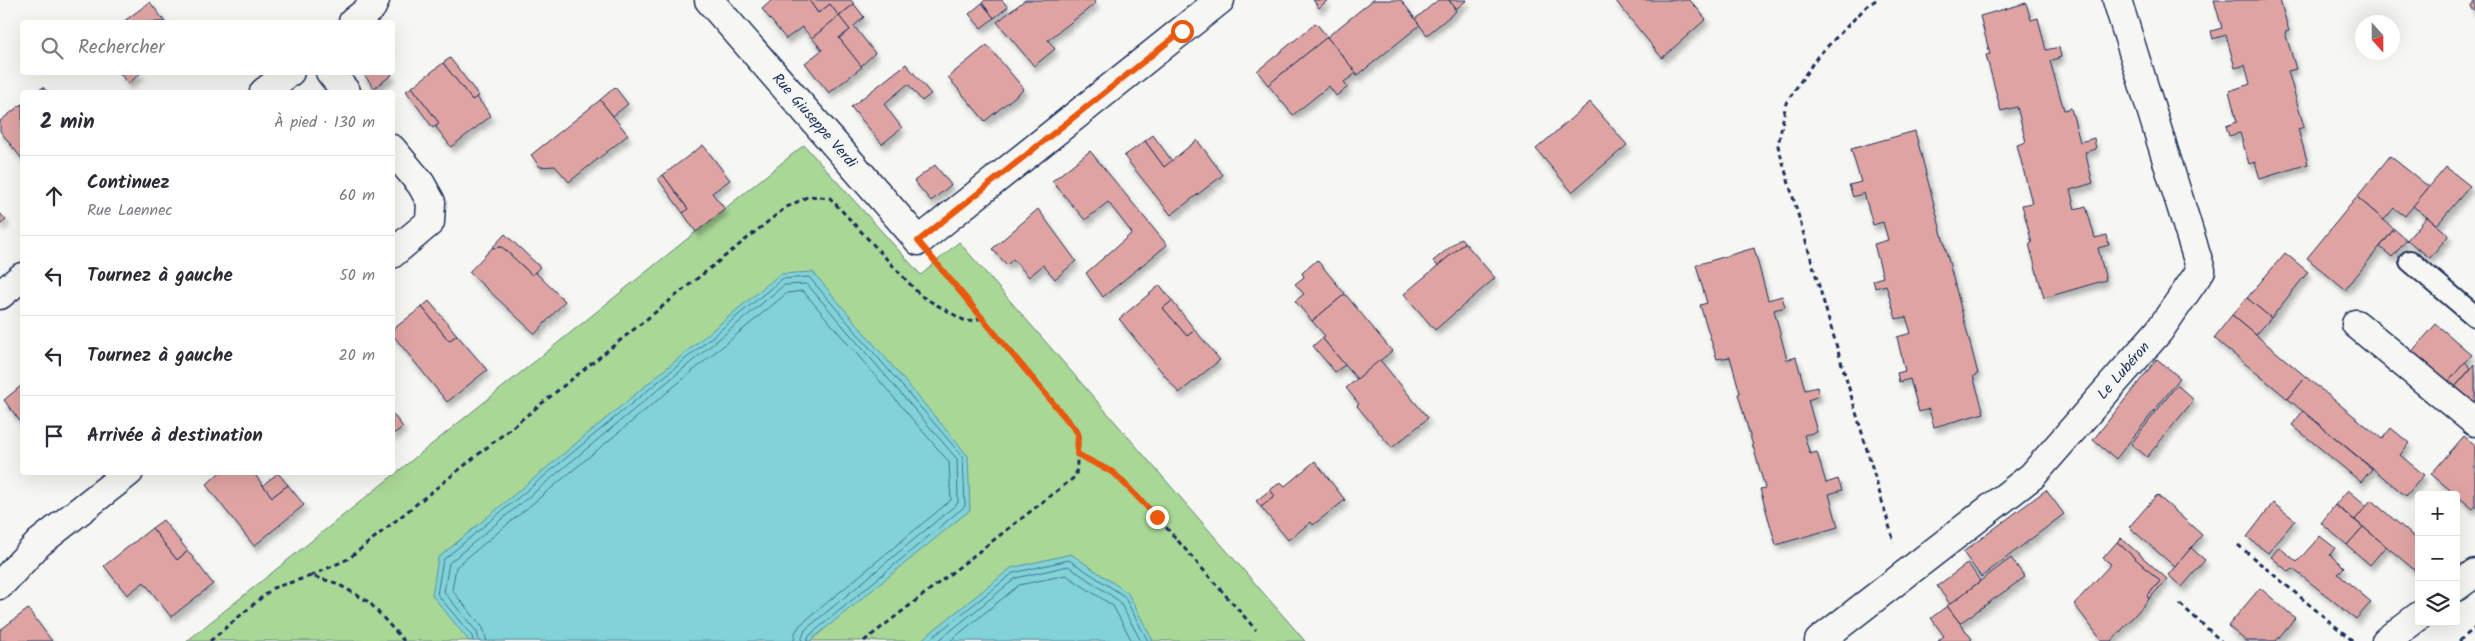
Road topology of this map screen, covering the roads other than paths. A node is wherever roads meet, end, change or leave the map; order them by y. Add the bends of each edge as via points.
1 (375, 0) edge
2 (709, 0) edge
3 (1220, 0) edge
4 (2117, 0) edge
5 (356, 20) edge
6 (286, 75) edge
7 (332, 75) edge
8 (267, 90) edge
9 (344, 90) edge
10 (395, 153) edge
11 (395, 251) edge
12 (2410, 261) dead end
13 (20, 280) edge
14 (0, 295) edge
15 (2475, 316) edge
16 (2356, 324) dead end
17 (2475, 422) edge
18 (125, 475) edge
19 (2475, 573) edge
20 (2460, 584) edge
21 (0, 585) edge
22 (2415, 619) edge
23 (1820, 641) edge
24 (2386, 641) edge

1 - 5 street via 372,7
2 - 3 street, Rue Giuseppe Verdi via 918,241
4 - 23 street, Le Lubéron via 2201,270 2159,331 2032,476
6 - 8 street
7 - 9 street
10 - 11 street via 421,184 431,202 430,222
12 - 15 lane
13 - 14 street
16 - 17 street
18 - 21 street via 39,543
19 - 20 street
22 - 24 street

